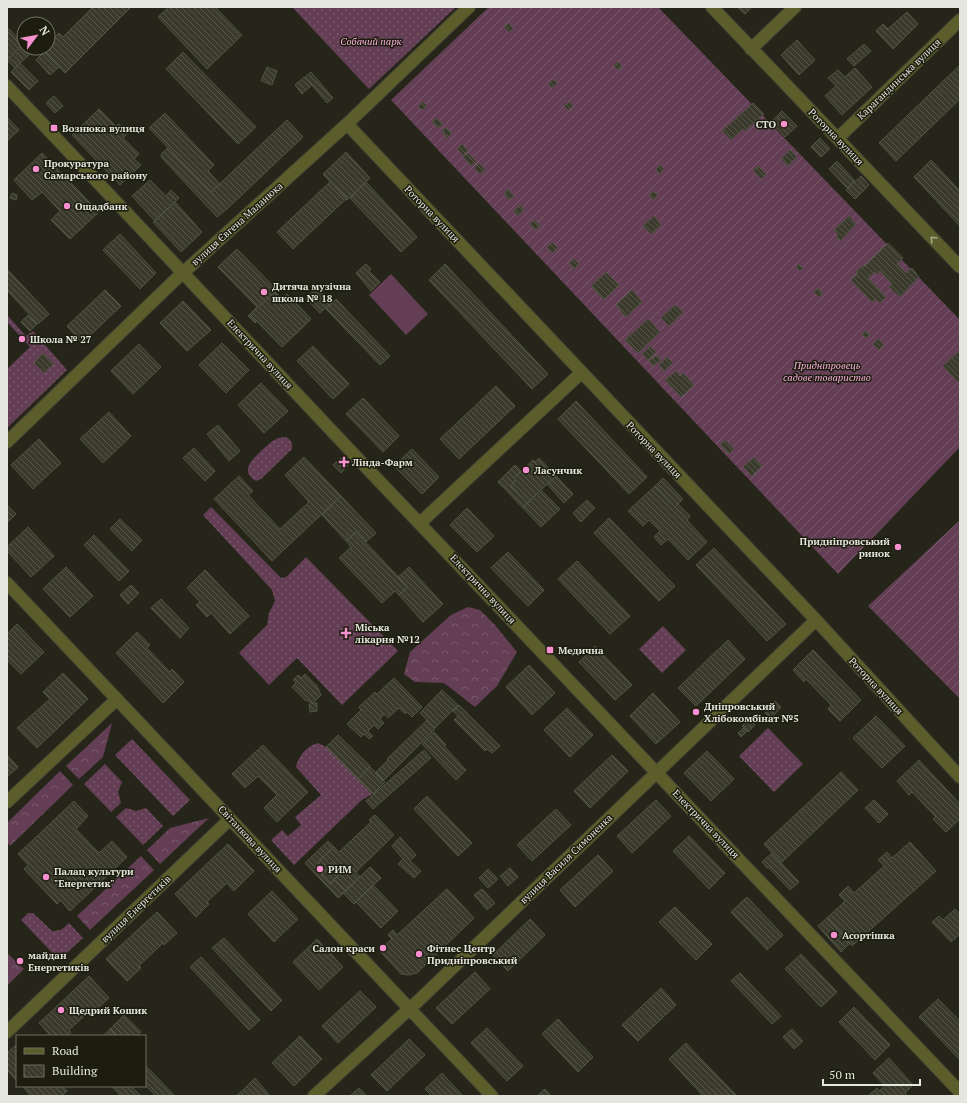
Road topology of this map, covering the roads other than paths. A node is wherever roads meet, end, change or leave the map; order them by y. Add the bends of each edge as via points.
1 (469, 7) edge
2 (712, 7) edge
3 (795, 7) edge
4 (960, 20) edge
5 (751, 49) junction
6 (7, 86) edge
7 (346, 124) junction
8 (838, 138) junction
9 (960, 267) edge
10 (184, 274) junction
11 (581, 373) junction
12 (7, 442) edge
13 (420, 523) junction
14 (7, 583) edge
15 (816, 620) junction
16 (117, 699) junction
17 (656, 772) junction
18 (960, 777) edge
19 (7, 802) edge
20 (230, 819) junction
21 (409, 1010) junction
22 (7, 1032) edge
23 (960, 1092) edge
24 (314, 1096) edge
25 (492, 1096) edge

1 - 7 street, вулиця Євгена Маланюка
2 - 5 street, Роторна вулиця
3 - 5 street
4 - 8 street, Карагандинська вулиця
5 - 8 street, Роторна вулиця
6 - 10 street, Електрична вулиця
7 - 10 street, вулиця Євгена Маланюка
7 - 11 street, Роторна вулиця
9 -> 8 street, Роторна вулиця
10 - 12 street, вулиця Євгена Маланюка
10 - 13 street, Електрична вулиця
11 - 13 street
11 - 15 street, Роторна вулиця
13 - 17 street, Електрична вулиця
14 - 16 street, Світанкова вулиця
15 - 17 street, вулиця Василя Симоненка
15 - 18 street, Роторна вулиця
16 - 19 street
16 - 20 street, Світанкова вулиця
17 - 21 street, вулиця Василя Симоненка
17 - 23 street, Електрична вулиця
20 - 21 street, Світанкова вулиця
20 - 22 street, вулиця Енергетиків
21 - 24 street, вулиця Василя Симоненка
21 - 25 street, Світанкова вулиця

